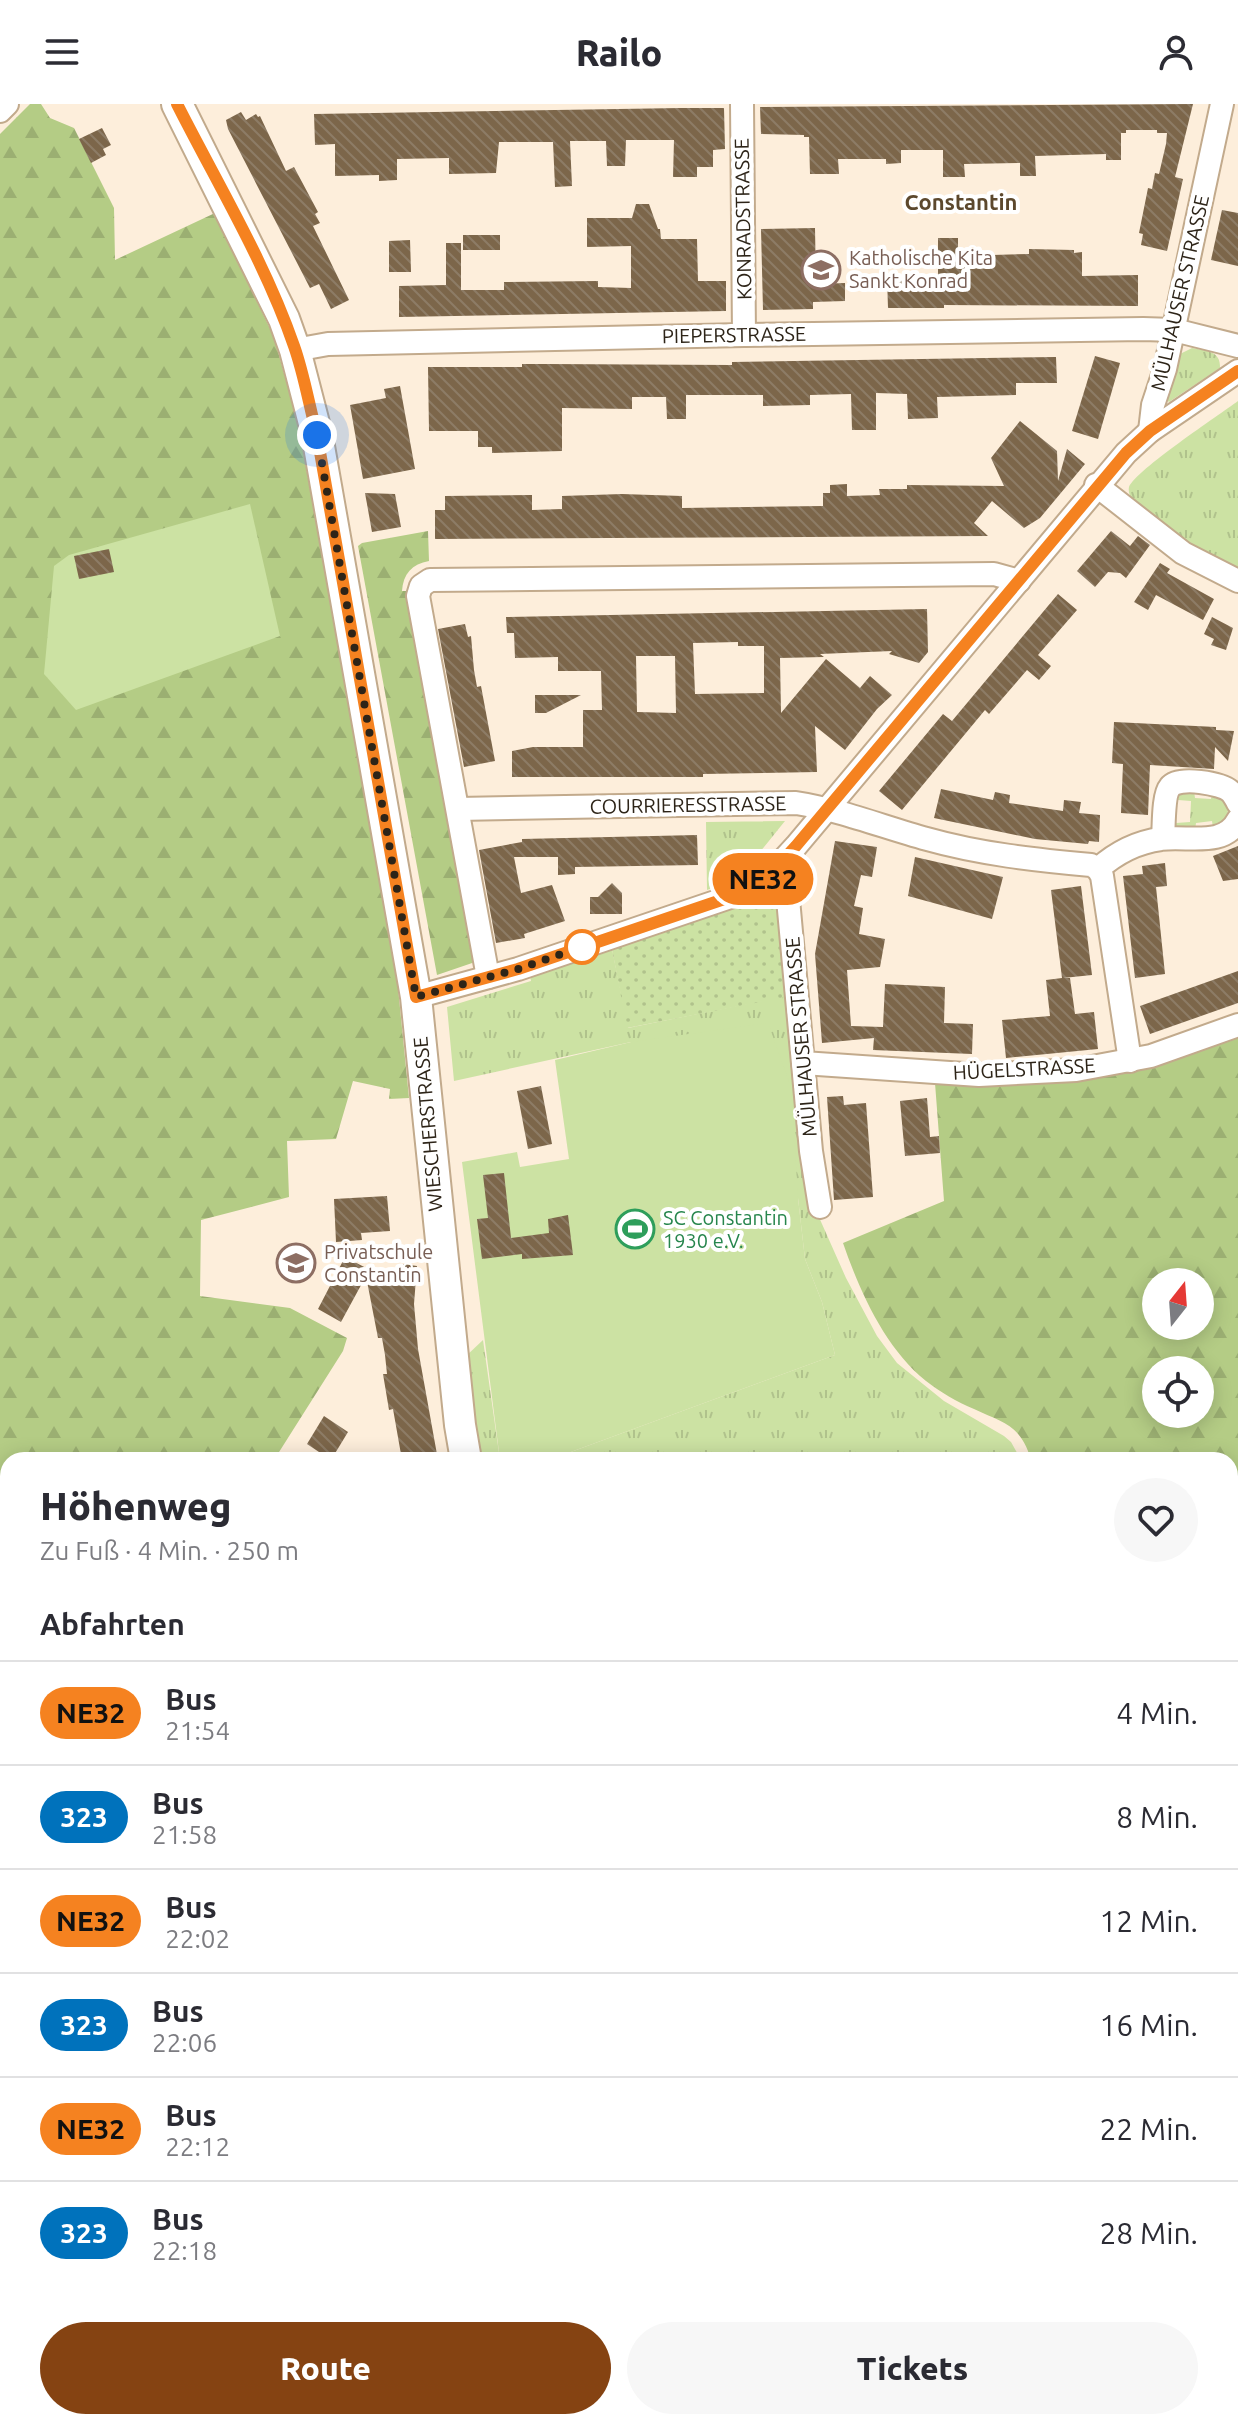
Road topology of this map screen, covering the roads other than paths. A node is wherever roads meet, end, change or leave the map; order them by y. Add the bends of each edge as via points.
1 (7, 104) edge
2 (178, 104) edge
3 (742, 104) edge
4 (1222, 104) edge
5 (0, 111) edge
6 (1174, 330) junction
7 (744, 335) junction
8 (1238, 346) edge
9 (295, 350) junction
10 (1238, 371) edge
11 (1150, 431) junction
12 (1096, 485) junction
13 (1019, 581) junction
14 (1238, 581) edge
15 (1238, 803) edge
16 (828, 808) junction
17 (458, 809) junction
18 (1238, 820) edge
19 (1163, 838) junction
20 (1098, 869) junction
21 (773, 871) junction
22 (488, 977) junction
23 (416, 997) junction
24 (1238, 1025) edge
25 (1130, 1061) junction
26 (803, 1063) junction
27 (820, 1207) dead end
28 (465, 1452) edge

1 - 5 street
2 - 9 main road, WIESCHERSTRASSE
3 - 7 street, KONRADSTRASSE
4 - 6 street, MÜLHAUSER STRASSE
6 - 7 street, PIEPERSTRASSE
6 - 8 street, PIEPERSTRASSE
6 - 11 street, MÜLHAUSER STRASSE
7 - 9 street, PIEPERSTRASSE via 328,344
9 - 23 main road, WIESCHERSTRASSE via 317,435
10 - 11 street
11 - 12 street
12 - 13 street
12 - 14 street via 1183,553
13 - 16 street
13 - 17 street via 994,574 430,580 418,596
15 - 19 street via 1218,784 1178,781 1167,794
16 - 17 street, COURRIERESSTRASSE via 796,803
16 - 20 street, COURRIERESSTRASSE via 954,846
16 - 21 street
17 - 22 street
18 - 19 street via 1221,836
19 - 20 street via 1131,847
20 - 25 street
21 - 22 street via 742,893
21 - 26 street, MÜLHAUSER STRASSE via 788,899
22 - 23 street
23 - 28 main road, WIESCHERSTRASSE
24 - 25 street, HÜGELSTRASSE
25 - 26 street, HÜGELSTRASSE via 979,1075
26 - 27 street, MÜLHAUSER STRASSE

